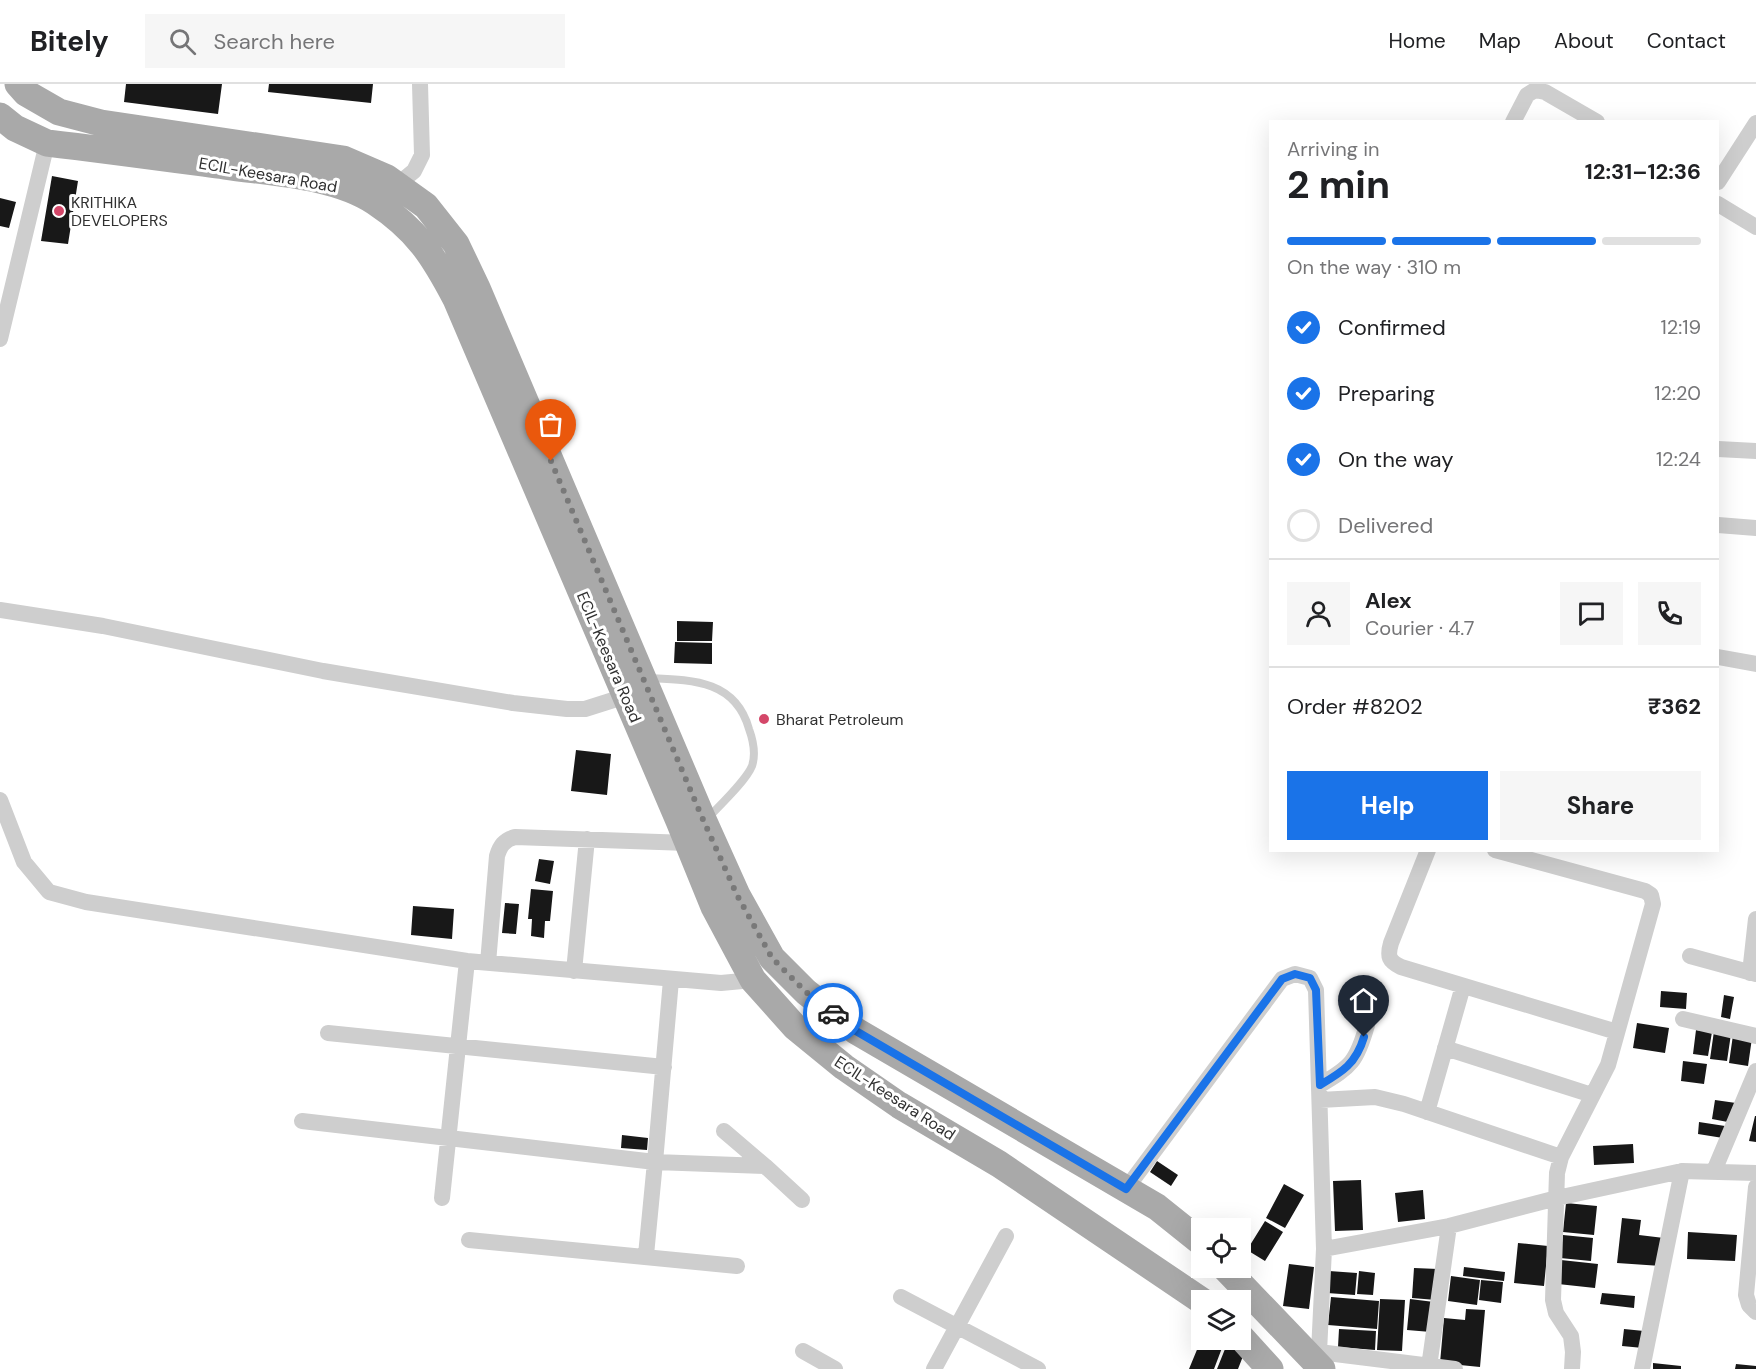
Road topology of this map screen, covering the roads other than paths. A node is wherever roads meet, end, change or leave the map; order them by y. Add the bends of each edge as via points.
1 (18, 84) edge
2 (420, 84) edge
3 (1531, 87) edge
4 (0, 116) edge
5 (1514, 120) edge
6 (1594, 120) edge
7 (1756, 123) edge
8 (47, 142) junction
9 (1719, 180) edge
10 (397, 185) junction
11 (1719, 205) edge
12 (1756, 227) edge
13 (0, 339) edge
14 (1719, 449) edge
15 (1756, 451) edge
16 (1719, 525) edge
17 (1756, 528) edge
18 (0, 610) edge
19 (1719, 657) edge
20 (1756, 664) edge
21 (634, 687) junction
22 (0, 800) edge
23 (704, 821) junction
24 (587, 839) junction
25 (688, 843) junction
26 (1427, 852) edge
27 (1502, 852) edge
28 (1756, 919) edge
29 (1690, 956) dead end
30 (467, 961) junction
31 (488, 963) junction
32 (574, 971) junction
33 (1753, 974) edge
34 (671, 980) junction
35 (753, 980) junction
36 (1463, 986) junction
37 (1683, 1019) dead end
38 (1367, 1025) dead end
39 (1617, 1032) junction
40 (328, 1033) dead end
41 (1756, 1036) edge
42 (458, 1047) junction
43 (1445, 1048) junction
44 (664, 1067) junction
45 (1756, 1071) edge
46 (1320, 1093) junction
47 (1592, 1095) junction
48 (1427, 1112) junction
49 (302, 1121) dead end
50 (724, 1131) dead end
51 (448, 1137) junction
52 (1561, 1157) junction
53 (655, 1162) junction
54 (765, 1166) junction
55 (1682, 1171) junction
56 (1714, 1171) junction
57 (1756, 1173) edge
58 (1756, 1187) edge
59 (1126, 1189) junction
60 (442, 1198) dead end
61 (1557, 1198) junction
62 (802, 1200) dead end
63 (1449, 1226) junction
64 (1191, 1234) edge
65 (1006, 1236) dead end
66 (469, 1240) dead end
67 (1753, 1248) edge
68 (1324, 1249) junction
69 (646, 1256) junction
70 (737, 1266) dead end
71 (1234, 1278) edge
72 (1191, 1294) edge
73 (901, 1297) dead end
74 (1756, 1312) edge
75 (958, 1326) junction
76 (1251, 1348) edge
77 (803, 1351) dead end
78 (1318, 1360) edge
79 (1430, 1367) junction
80 (835, 1369) edge
81 (934, 1369) edge
82 (1038, 1369) edge
83 (1270, 1369) edge
84 (1455, 1369) edge
85 (1572, 1369) edge
86 (1642, 1369) edge

1 - 10 main road, ECIL-Keesara Road via 59,112 101,123 343,159
2 - 10 street via 422,155 414,171
3 - 5 street
3 - 6 street
4 - 8 main road, ECIL-Keesara Road via 15,128
7 - 9 street
8 - 13 street
8 - 21 main road, ECIL-Keesara Road via 333,183 373,200 408,226 436,260 456,299
10 - 21 main road, ECIL-Keesara Road via 426,206 456,244 482,298
11 - 12 street
14 - 15 street
16 - 17 street
18 - 21 street via 103,626 323,672 513,703 585,709
19 - 20 street
21 - 23 main road, ECIL-Keesara Road
21 - 23 lane via 700,683 735,701 746,717 754,747 753,764
21 - 25 main road, ECIL-Keesara Road
22 - 30 street via 24,862 49,892 86,902
23 - 25 main road
23 - 59 main road, ECIL-Keesara Road via 737,895 772,958 806,992 856,1031
24 - 25 street
24 - 31 street via 515,837 501,845
24 - 32 street
25 - 35 main road, ECIL-Keesara Road via 714,907
26 - 36 street via 1388,954 1391,962 1401,967
27 - 39 street via 1651,895 1653,904
28 - 33 street
29 - 33 street
30 - 31 street
30 - 42 street
31 - 32 street
32 - 34 street
34 - 35 street
34 - 44 street
35 - 72 main road, ECIL-Keesara Road via 795,1027 844,1067 899,1105 999,1164
36 - 39 street
36 - 43 street
37 - 41 street
38 - 46 street via 1361,1049 1352,1064
39 - 47 street via 1608,1065
40 - 42 street
42 - 44 street
42 - 51 street
43 - 47 street
43 - 48 street
44 - 53 street
45 - 56 street
46 - 48 street via 1375,1098
46 - 59 street via 1316,990 1310,978 1295,974 1282,979
46 - 68 street
47 - 52 street
48 - 52 street
49 - 51 street
50 - 54 street
51 - 53 street
51 - 60 street
52 - 61 street
53 - 54 street
53 - 69 street
54 - 62 street
55 - 56 street
55 - 61 street
55 - 86 street
56 - 57 street
58 - 67 street
59 - 64 main road, ECIL-Keesara Road
61 - 63 street
61 - 85 street via 1553,1300 1570,1336
63 - 68 street
63 - 79 street
65 - 75 street
66 - 69 street
67 - 74 street via 1746,1296
68 - 78 street
69 - 70 street
71 - 78 main road
73 - 75 street
75 - 81 street
75 - 82 street
76 - 83 main road
77 - 80 street
78 - 79 street
79 - 84 street

